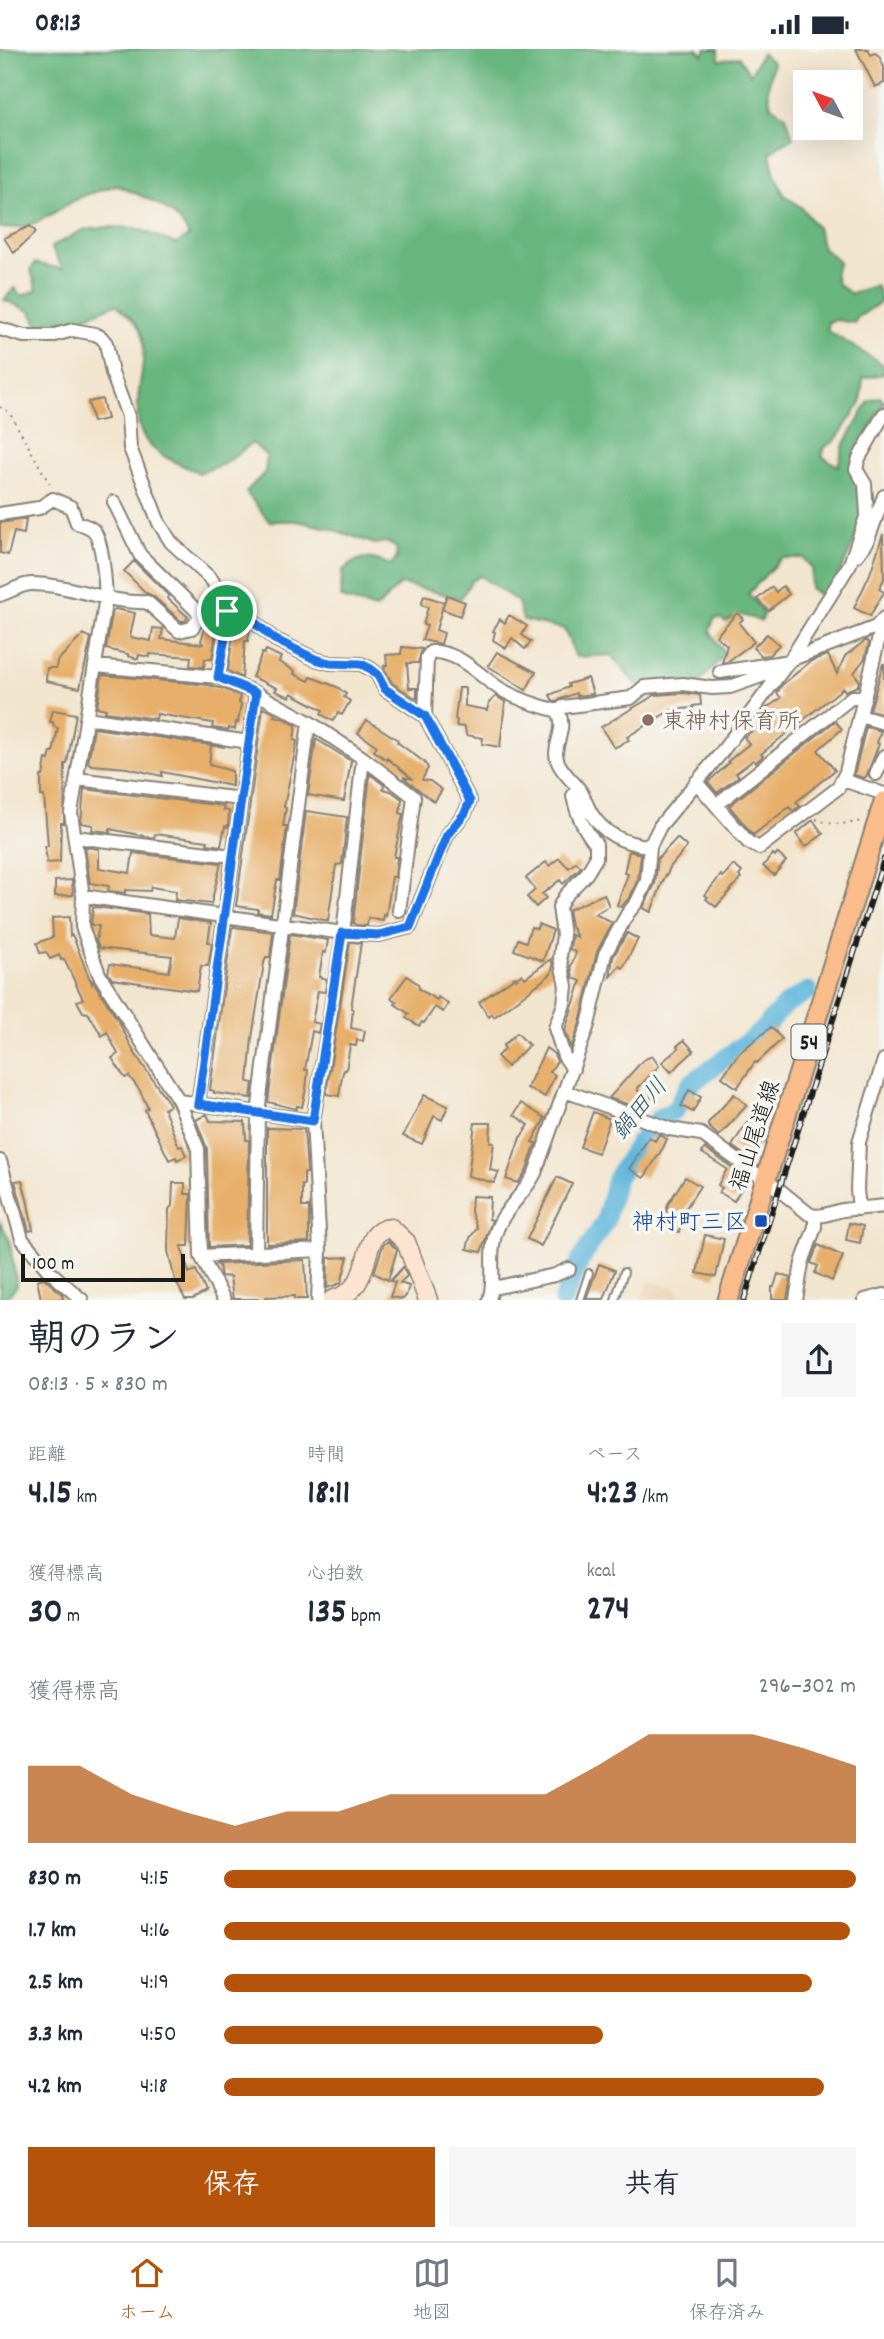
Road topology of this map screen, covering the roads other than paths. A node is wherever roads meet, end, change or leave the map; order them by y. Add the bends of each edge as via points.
1 (0, 329) edge
2 (884, 414) edge
3 (884, 496) edge
4 (114, 502) dead end
5 (0, 514) edge
6 (850, 564) junction
7 (0, 595) edge
8 (106, 597) junction
9 (227, 611) junction
10 (201, 615) junction
11 (880, 622) edge
12 (790, 660) junction
13 (95, 666) junction
14 (720, 672) dead end
15 (218, 677) junction
16 (256, 693) junction
17 (864, 697) junction
18 (558, 711) junction
19 (425, 716) junction
20 (860, 716) junction
21 (87, 718) junction
22 (309, 722) junction
23 (884, 723) edge
24 (249, 742) junction
25 (884, 756) edge
26 (363, 758) junction
27 (876, 774) dead end
28 (77, 779) junction
29 (843, 780) junction
30 (696, 782) junction
31 (578, 788) junction
32 (884, 794) edge
33 (241, 799) junction
34 (884, 802) edge
35 (716, 805) junction
36 (75, 837) junction
37 (650, 846) junction
38 (233, 856) junction
39 (83, 896) junction
40 (399, 911) dead end
41 (225, 916) junction
42 (282, 924) junction
43 (342, 933) junction
44 (884, 1060) edge
45 (573, 1069) junction
46 (565, 1091) junction
47 (179, 1101) junction
48 (198, 1104) junction
49 (258, 1113) junction
50 (313, 1121) junction
51 (0, 1161) edge
52 (766, 1179) junction
53 (884, 1206) edge
54 (859, 1209) junction
55 (816, 1217) junction
56 (320, 1250) junction
57 (256, 1253) junction
58 (201, 1256) junction
59 (569, 1269) dead end
60 (624, 1272) dead end
61 (589, 1273) dead end
62 (730, 1290) edge
63 (491, 1294) edge
64 (884, 1294) edge
65 (82, 1300) edge
66 (224, 1300) edge
67 (318, 1300) edge
68 (332, 1300) edge
69 (428, 1300) edge
70 (580, 1300) edge
71 (615, 1300) edge
72 (722, 1300) edge
73 (796, 1300) edge
74 (865, 1300) edge

1 - 9 street via 24,336 73,330 95,334 106,343 128,416 130,448 159,523 171,542 212,580
2 - 6 street via 856,469 865,484 867,514
3 - 6 street via 867,542
4 - 10 street via 139,555
5 - 8 street via 39,508 53,499 71,507 77,523 97,536
6 - 12 street
7 - 8 street via 29,584
8 - 10 street via 147,602 179,631 192,628
8 - 13 street
9 - 10 street
9 - 15 street
9 - 19 street via 247,616 274,639 315,659 361,664 377,674 385,689
11 - 12 street
11 - 17 street
12 - 14 street
12 - 18 street via 770,673 730,687 644,687 631,698
12 - 30 street
13 - 15 street
13 - 21 street
15 - 16 street
16 - 22 street
16 - 24 street
17 - 20 street
17 - 35 street via 852,697
18 - 19 street via 531,704 477,671 431,652 427,657
18 - 31 street via 562,725 556,754
19 - 43 street via 470,801 447,835 410,927 379,935
20 - 23 street
20 - 29 street
21 - 24 street
21 - 28 street
22 - 26 street
22 - 42 street
24 - 33 street
25 - 27 street
26 - 40 street via 414,797
26 - 43 street
28 - 33 street
28 - 36 street via 71,813
29 - 32 street
29 - 35 street via 759,848 748,842
30 - 35 street
30 - 37 street via 660,826
31 - 37 street via 600,825 625,842
31 - 45 street via 573,796 576,811 596,844 596,858 559,907 566,986 555,1028
33 - 38 street
34 - 52 main road, 福山尾道線 / 54
36 - 38 street
36 - 39 street
37 - 45 street via 647,881 605,954
38 - 41 street
39 - 41 street
39 - 47 street via 82,927 99,974
41 - 42 street
41 - 48 street
42 - 43 street
42 - 49 street
43 - 50 street
44 - 54 street via 859,1142
45 - 46 street
46 - 52 street via 670,1129 701,1134
46 - 63 street via 535,1173 498,1224
47 - 48 street
47 - 58 street via 198,1149
48 - 49 street
49 - 50 street
49 - 57 street
50 - 56 street
51 - 65 street via 22,1239
52 - 55 street
52 - 62 main road, 福山尾道線 / 54
53 - 54 street
54 - 55 street
55 - 73 street
56 - 57 street
56 - 67 street
57 - 58 street
58 - 66 street
59 - 63 street
60 - 71 lane
61 - 70 lane
62 - 72 main road, 福山尾道線 / 54
64 - 74 street
68 - 69 street via 359,1282 376,1233 391,1228 405,1242

